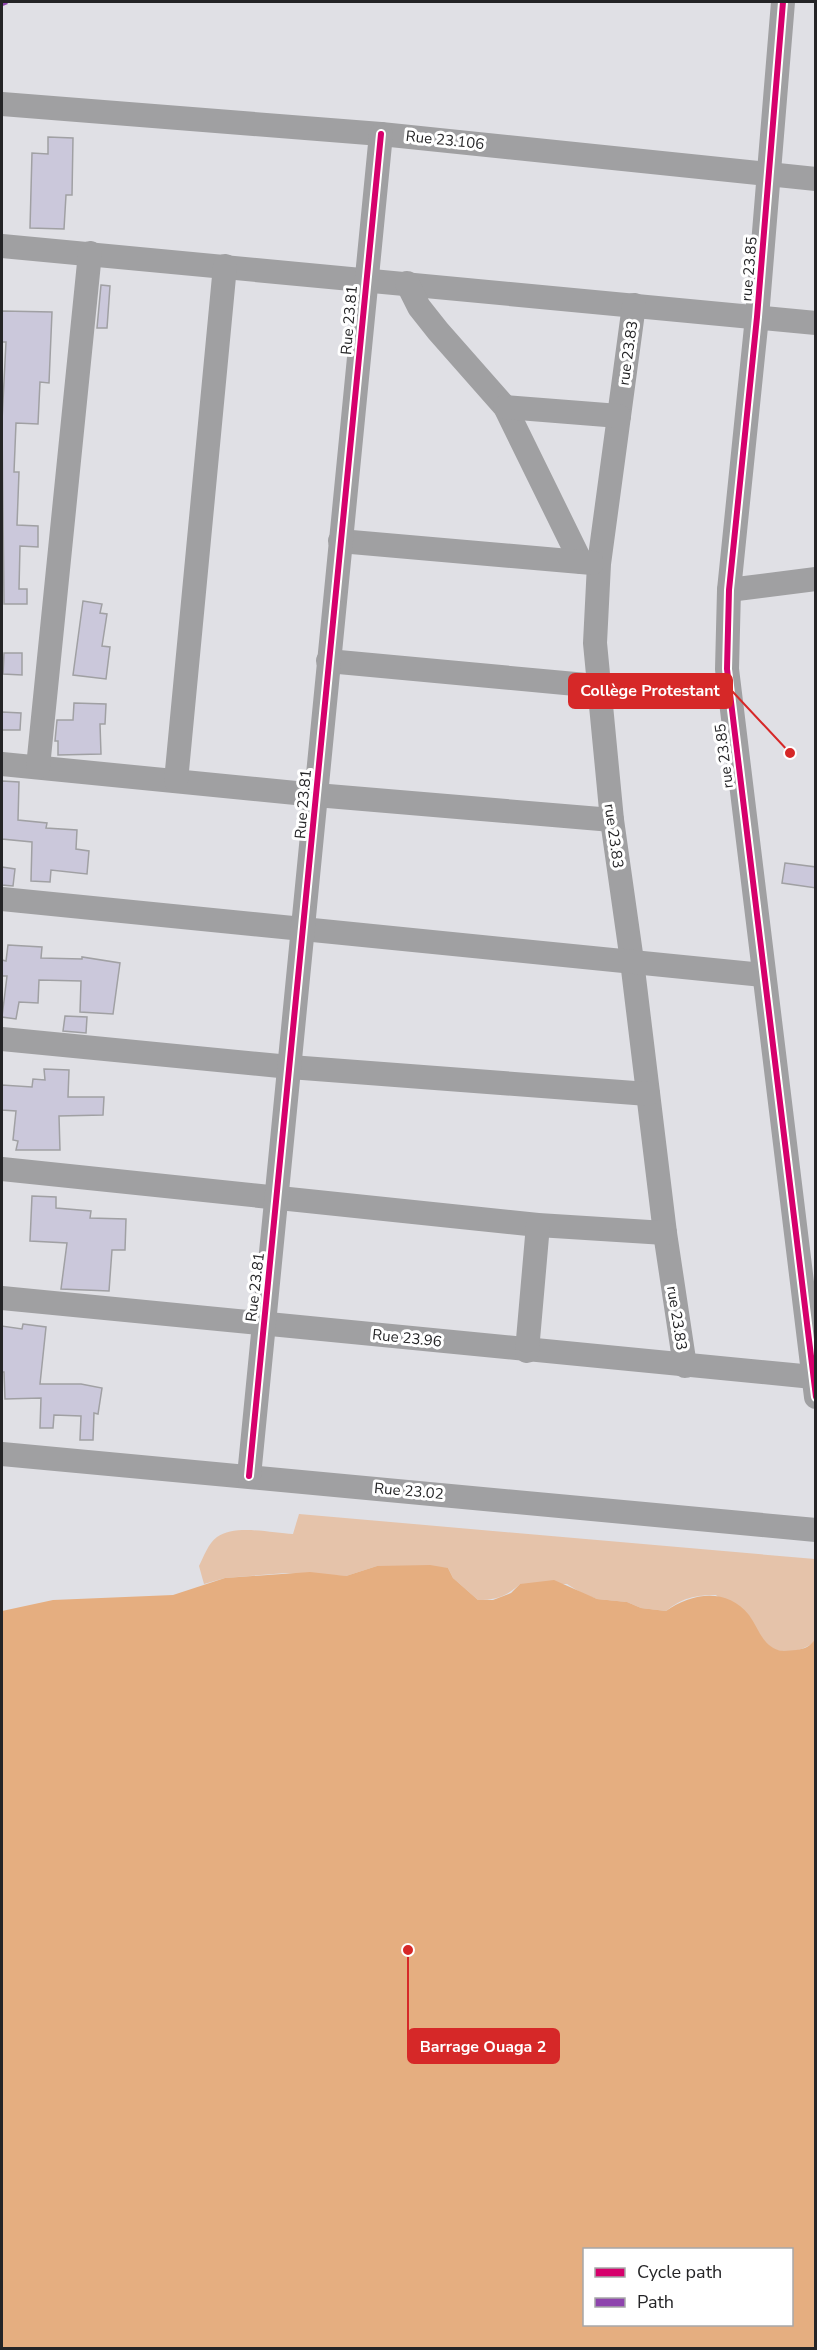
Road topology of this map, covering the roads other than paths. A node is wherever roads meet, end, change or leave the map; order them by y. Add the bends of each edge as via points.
1 (783, 2) edge
2 (2, 104) edge
3 (381, 134) junction
4 (768, 173) junction
5 (816, 179) edge
6 (2, 246) edge
7 (90, 253) junction
8 (225, 266) junction
9 (365, 279) junction
10 (407, 283) junction
11 (634, 304) junction
12 (757, 317) junction
13 (816, 323) edge
14 (505, 407) junction
15 (619, 416) junction
16 (340, 541) junction
17 (590, 563) junction
18 (816, 579) edge
19 (729, 590) junction
20 (328, 661) junction
21 (597, 686) junction
22 (2, 764) edge
23 (38, 767) junction
24 (176, 781) junction
25 (316, 795) junction
26 (612, 820) junction
27 (2, 899) edge
28 (304, 928) junction
29 (632, 961) junction
30 (763, 975) junction
31 (2, 1039) edge
32 (290, 1067) junction
33 (648, 1094) junction
34 (2, 1169) edge
35 (278, 1197) junction
36 (538, 1225) junction
37 (664, 1233) junction
38 (2, 1298) edge
39 (263, 1323) junction
40 (526, 1351) junction
41 (685, 1366) junction
42 (814, 1387) edge
43 (2, 1454) edge
44 (249, 1476) junction
45 (816, 1530) edge

1 - 4 street, rue 23.85
2 - 3 street, Rue 23.106
3 - 4 street, Rue 23.106
3 - 9 street, Rue 23.81
4 - 5 street, Rue 23.106
4 - 12 street, rue 23.85
6 - 7 street
7 - 8 street
7 - 23 street
8 - 9 street
8 - 24 street
9 - 10 street
9 - 16 street, Rue 23.81
10 - 11 street
10 - 14 street via 419,307
11 - 12 street
11 - 15 street, rue 23.83
12 - 13 street
12 - 19 street, rue 23.85
14 - 15 street
14 - 17 street
15 - 17 street, rue 23.83
16 - 17 street
16 - 20 street, Rue 23.81
17 - 21 street, rue 23.83
18 - 19 street
19 - 30 street, rue 23.85 via 728,683
20 - 21 street
20 - 25 street, Rue 23.81
21 - 26 street, rue 23.83
22 - 23 street
23 - 24 street
24 - 25 street
25 - 26 street
25 - 28 street, Rue 23.81
26 - 29 street, rue 23.83
27 - 28 street
28 - 29 street
28 - 32 street, Rue 23.81
29 - 30 street
29 - 33 street, rue 23.83
30 - 42 street, rue 23.85
31 - 32 street
32 - 33 street
32 - 35 street, Rue 23.81
33 - 37 street, rue 23.83
34 - 35 street
35 - 36 street
35 - 39 street, Rue 23.81
36 - 37 street
36 - 40 street
37 - 41 street, rue 23.83
38 - 39 street, Rue 23.96
39 - 40 street, Rue 23.96
39 - 44 street, Rue 23.81
40 - 41 street, Rue 23.96
41 - 42 street, Rue 23.96
43 - 44 street, Rue 23.02
44 - 45 street, Rue 23.02

